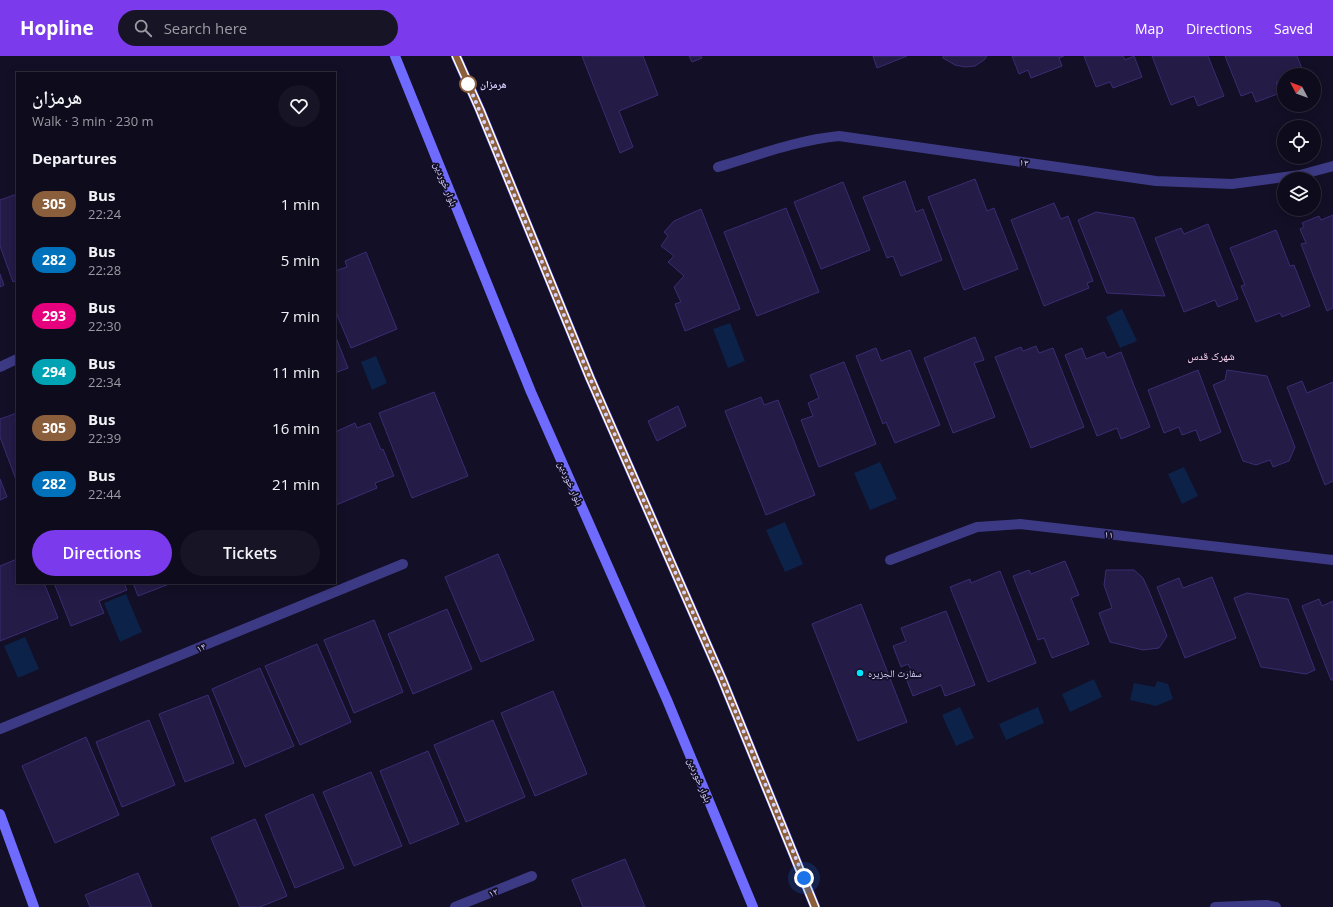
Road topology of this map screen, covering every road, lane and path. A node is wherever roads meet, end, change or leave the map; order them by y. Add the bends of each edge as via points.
1 (395, 56) edge
2 (456, 56) edge
3 (1333, 166) edge
4 (718, 168) dead end
5 (16, 360) edge
6 (0, 367) edge
7 (890, 560) dead end
8 (1333, 560) edge
9 (403, 564) dead end
10 (0, 730) edge
11 (0, 814) edge
12 (532, 876) dead end
13 (34, 907) edge
14 (455, 907) edge
15 (753, 907) edge
16 (816, 907) edge
17 (1215, 907) edge
18 (1276, 907) edge

1 - 15 main road, بلوار خوردین via 531,392 664,693
2 - 16 main road via 590,378 722,679
3 - 4 street, ۱۳ via 1300,175 1232,184 1156,181 839,136 802,142
5 - 6 street
7 - 8 street, ۱۱ via 977,527 1020,524
9 - 10 street, ۱۴
11 - 13 main road
12 - 14 street, ۱۲
17 - 18 street

